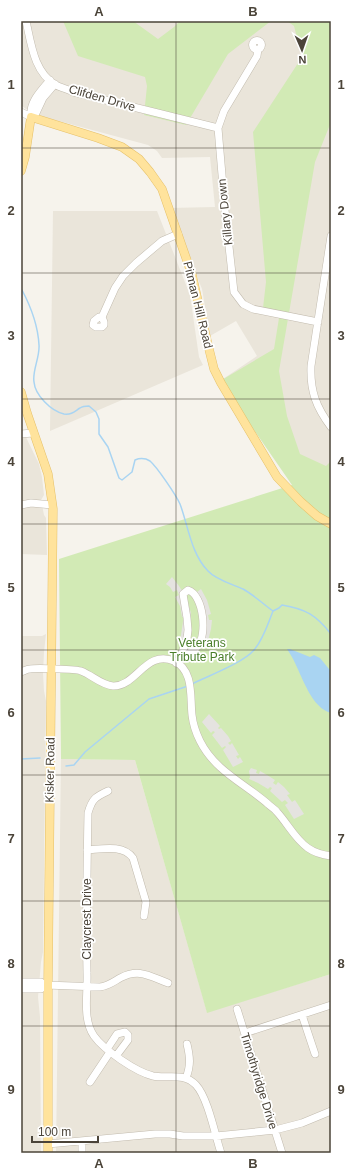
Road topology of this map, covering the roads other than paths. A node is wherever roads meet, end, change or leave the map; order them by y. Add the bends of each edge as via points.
1 (26, 21) edge
2 (258, 49) dead end
3 (53, 82) junction
4 (21, 112) edge
5 (31, 117) junction
6 (218, 128) junction
7 (22, 167) edge
8 (178, 234) junction
9 (331, 236) edge
10 (102, 317) dead end
11 (318, 322) junction
12 (21, 392) edge
13 (331, 427) edge
14 (33, 432) junction
15 (21, 434) edge
16 (23, 505) edge
17 (49, 505) junction
18 (331, 524) edge
19 (178, 660) junction
20 (51, 670) junction
21 (21, 672) edge
22 (108, 791) dead end
23 (87, 850) junction
24 (331, 856) edge
25 (144, 916) dead end
26 (21, 982) edge
27 (168, 983) dead end
28 (47, 985) junction
29 (88, 986) junction
30 (21, 989) edge
31 (331, 1006) edge
32 (237, 1009) dead end
33 (302, 1015) junction
34 (245, 1033) junction
35 (187, 1044) dead end
36 (111, 1052) junction
37 (315, 1054) dead end
38 (186, 1078) junction
39 (90, 1082) dead end
40 (331, 1111) edge
41 (275, 1130) junction
42 (216, 1136) junction
43 (82, 1141) junction
44 (48, 1144) junction
45 (48, 1153) edge
46 (82, 1153) edge
47 (220, 1153) edge
48 (282, 1153) edge

1 - 3 street, Clifden Drive via 36,61
2 - 6 street, Killary Down via 224,111
3 - 5 street via 38,100 36,113
3 - 6 street, Clifden Drive via 73,92
4 - 5 street, Pitman Hill Road
5 - 7 main road
5 - 8 main road, Pitman Hill Road via 122,147 139,159 162,189
6 - 11 street, Killary Down via 234,292 243,304 252,310
8 - 10 street via 162,241 123,276
8 - 18 main road, Pitman Hill Road via 192,275 214,369 221,383 277,477 316,516
9 - 11 street
11 - 13 street via 311,366 311,385 316,404
12 - 14 main road, Kisker Road
14 - 15 street
14 - 17 main road, Kisker Road via 48,474
16 - 17 street via 43,508
17 - 20 main road, Kisker Road
19 - 19 street via 199,645 203,629 203,617 198,602 194,594 188,590 183,594 187,639
19 - 20 street via 157,660 149,663 126,682 114,686 78,670
19 - 24 street via 187,673 194,727 206,752 223,772 276,810 304,845 318,853
20 - 21 street via 30,669
20 - 28 main road, Kisker Road
22 - 23 street, Claycrest Drive via 91,802 88,813
23 - 25 street via 119,849 130,854 146,902
23 - 29 street, Claycrest Drive
26 - 28 street via 41,982
27 - 29 street via 140,972 126,975 107,986
28 - 29 street
28 - 30 street via 41,989
28 - 44 main road, Kisker Road
29 - 36 street, Claycrest Drive via 89,1025 94,1036
31 - 33 street
32 - 34 street, Timothyridge Drive
33 - 34 street
33 - 37 street
34 - 41 street, Timothyridge Drive
35 - 38 street via 190,1069
36 - 38 street, Claycrest Drive via 148,1075
36 - 39 street
38 - 42 street via 196,1084 203,1095
40 - 41 street via 302,1123
41 - 42 street
41 - 48 street, Timothyridge Drive
42 - 43 street via 155,1134
42 - 47 street
43 - 44 street
43 - 46 street
44 - 45 main road, Kisker Road

